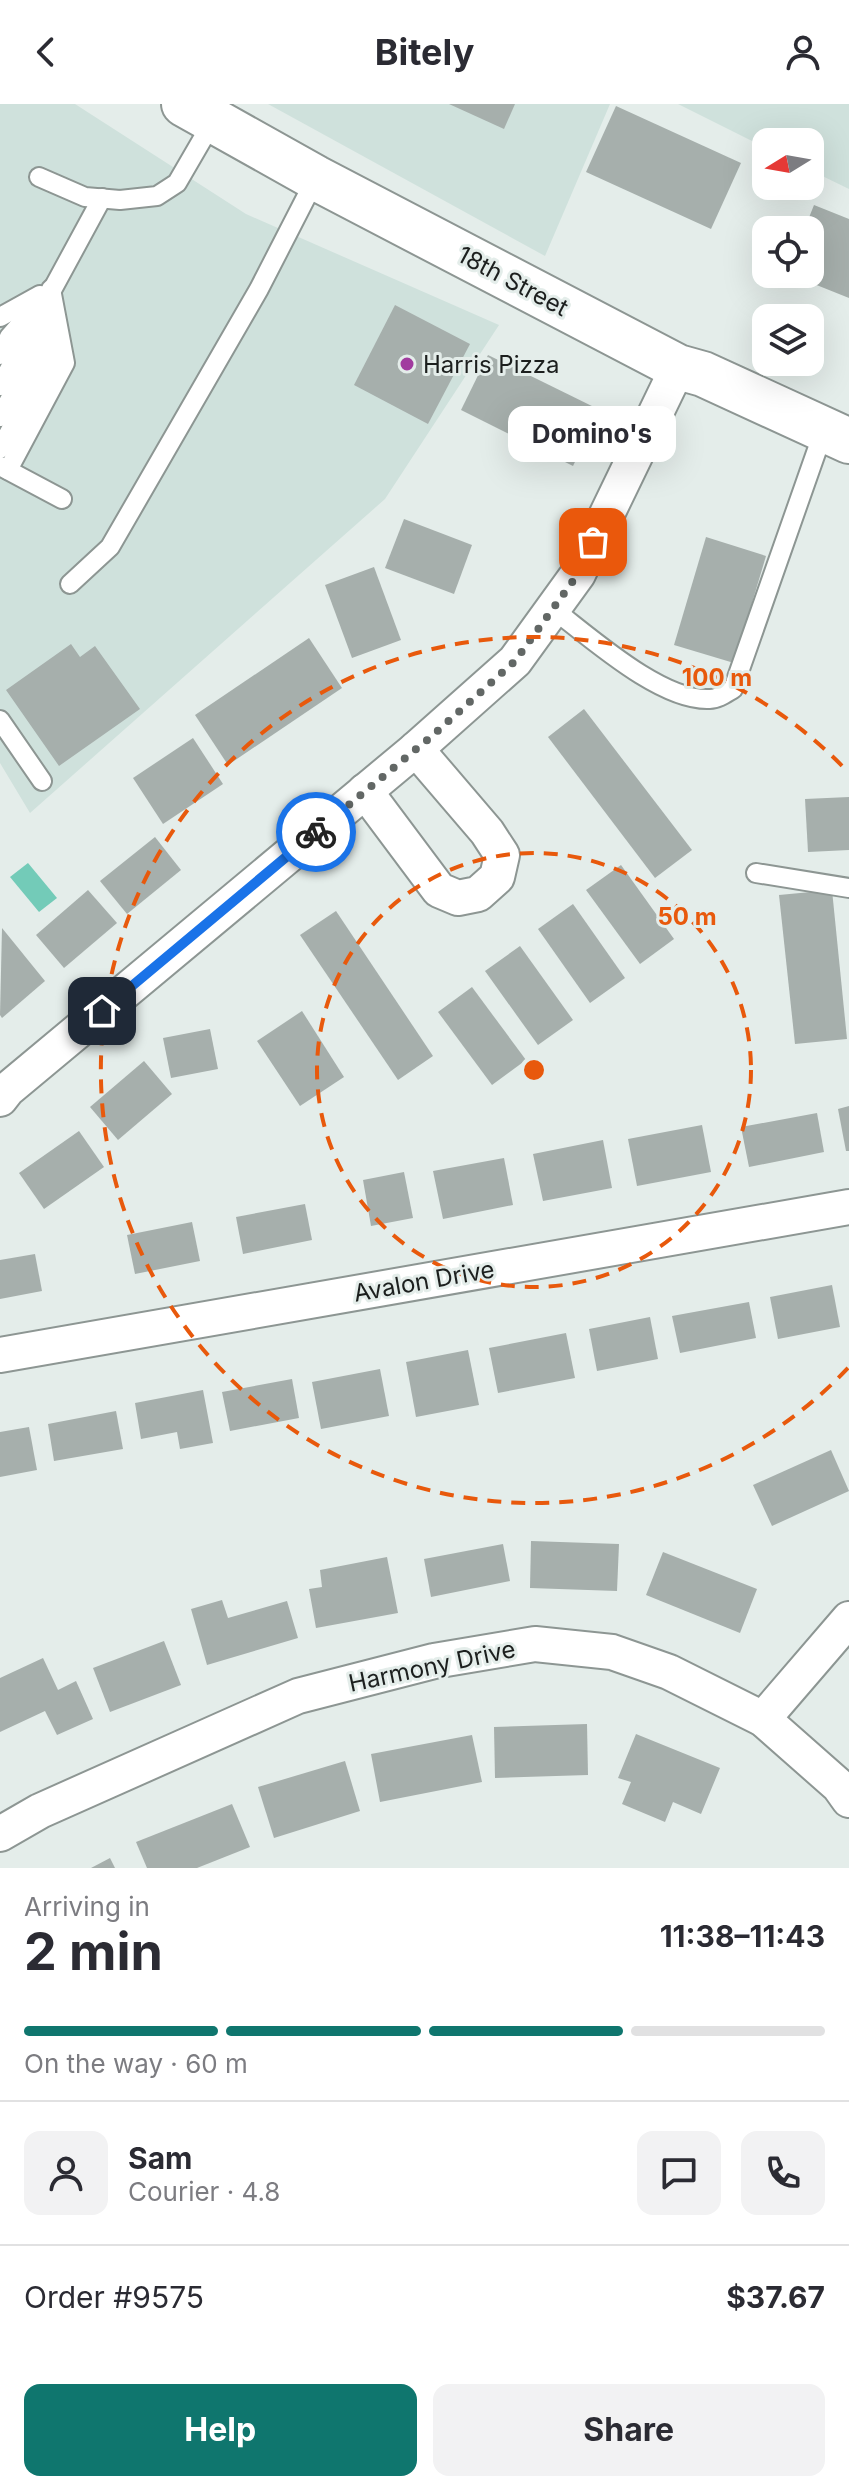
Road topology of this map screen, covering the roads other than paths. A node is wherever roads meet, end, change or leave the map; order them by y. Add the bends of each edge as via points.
1 (199, 112) edge
2 (39, 177) dead end
3 (316, 178) junction
4 (102, 198) junction
5 (51, 289) junction
6 (0, 317) edge
7 (0, 330) edge
8 (0, 355) edge
9 (678, 367) junction
10 (0, 386) edge
11 (0, 417) edge
12 (837, 435) edge
13 (0, 449) edge
14 (4, 468) edge
15 (62, 499) dead end
16 (70, 584) dead end
17 (553, 609) junction
18 (0, 720) edge
19 (416, 749) junction
20 (42, 781) dead end
21 (365, 791) junction
22 (756, 873) dead end
23 (849, 888) edge
24 (0, 1099) edge
25 (849, 1207) edge
26 (0, 1355) edge
27 (849, 1619) edge
28 (763, 1719) junction
29 (849, 1800) edge
30 (0, 1834) edge

1 - 3 street, 18th Street
1 - 4 lane via 177,183 157,196
2 - 4 lane via 85,197
3 - 9 street, 18th Street
3 - 16 lane via 259,289 110,547
4 - 5 lane
5 - 6 lane
5 - 7 lane
5 - 8 lane
5 - 10 lane
5 - 11 lane via 37,349
5 - 13 lane via 51,355
5 - 14 lane via 65,363
9 - 12 street, 18th Street
9 - 17 street via 578,574
12 - 17 lane via 733,689 714,699 691,698 649,680
14 - 15 lane
17 - 19 street via 515,661
18 - 20 lane
19 - 21 street
19 - 21 street via 502,855 497,877 478,894 458,898 439,890
21 - 24 street
22 - 23 lane
25 - 26 street, Avalon Drive
27 - 28 street
28 - 29 street, Harmony Drive
28 - 30 street, Harmony Drive via 669,1672 612,1652 535,1644 434,1661 298,1696 40,1811

